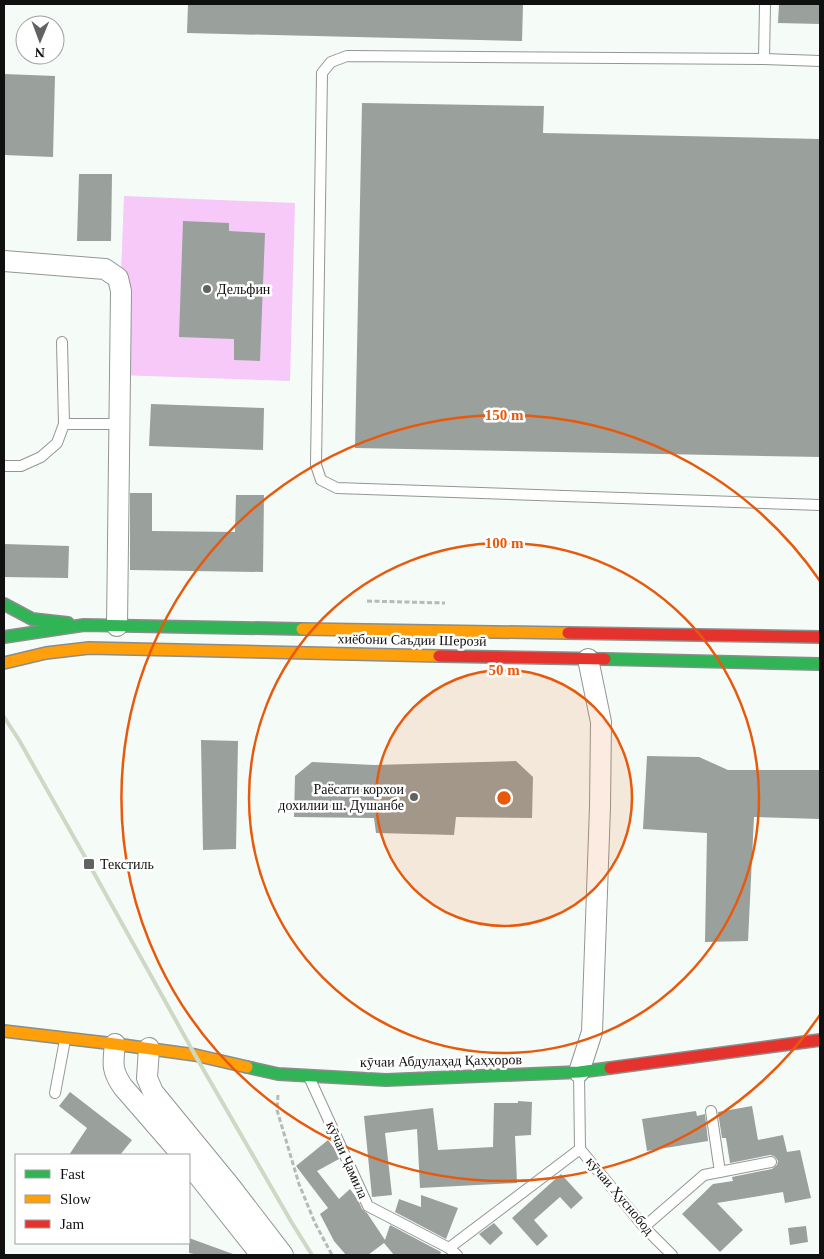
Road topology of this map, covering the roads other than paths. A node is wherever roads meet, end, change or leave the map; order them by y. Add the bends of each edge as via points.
1 (765, 4) edge
2 (764, 59) junction
3 (820, 61) edge
4 (4, 260) edge
5 (62, 342) dead end
6 (64, 424) junction
7 (119, 424) junction
8 (4, 466) edge
9 (820, 505) edge
10 (4, 604) edge
11 (84, 625) junction
12 (116, 626) junction
13 (4, 637) edge
14 (820, 637) edge
15 (588, 659) junction
16 (4, 663) edge
17 (820, 664) edge
18 (4, 1031) edge
19 (65, 1038) junction
20 (820, 1040) edge
21 (115, 1044) junction
22 (149, 1048) junction
23 (579, 1072) junction
24 (309, 1076) junction
25 (54, 1093) dead end
26 (711, 1111) dead end
27 (580, 1149) junction
28 (181, 1154) edge
29 (772, 1162) dead end
30 (190, 1165) edge
31 (720, 1172) junction
32 (644, 1227) junction
33 (453, 1252) edge
34 (261, 1255) edge
35 (283, 1255) edge
36 (672, 1255) edge

1 - 2 lane
2 - 3 lane
2 - 9 lane via 347,56 332,62 322,73 316,465 321,480 337,488
4 - 7 street via 105,269 118,278 121,291
5 - 6 lane
6 - 7 lane
6 - 8 lane via 56,444 41,457 21,466
7 - 12 street
10 - 11 main road via 32,619
11 - 12 main road, хиёбони Саъдии Шерозӣ
11 - 13 main road, хиёбони Саъдии Шерозӣ
12 - 14 main road, хиёбони Саъдии Шерозӣ
15 - 16 main road, хиёбони Саъдии Шерозӣ via 89,648 33,655
15 - 17 main road, хиёбони Саъдии Шерозӣ
15 - 23 street via 600,722 600,807 592,1032
18 - 19 main road, кӯчаи Абдулаҳад Қаҳҳоров
19 - 21 main road, кӯчаи Абдулаҳад Қаҳҳоров
19 - 25 lane
20 - 23 main road, кӯчаи Абдулаҳад Қаҳҳоров
21 - 22 main road, кӯчаи Абдулаҳад Қаҳҳоров
21 - 28 street via 115,1074
22 - 24 main road, кӯчаи Абдулаҳад Қаҳҳоров via 278,1074
22 - 35 street via 147,1078 153,1092
23 - 24 main road, кӯчаи Абдулаҳад Қаҳҳоров via 386,1080
23 - 27 lane, кӯчаи Ҳуснобод
24 - 33 lane, кӯчаи Ҷамила via 368,1206
26 - 31 lane
27 - 32 lane, кӯчаи Ҳуснобод
27 - 33 lane
29 - 31 lane
30 - 34 street
31 - 32 lane via 704,1174
32 - 36 lane, кӯчаи Ҳуснобод

